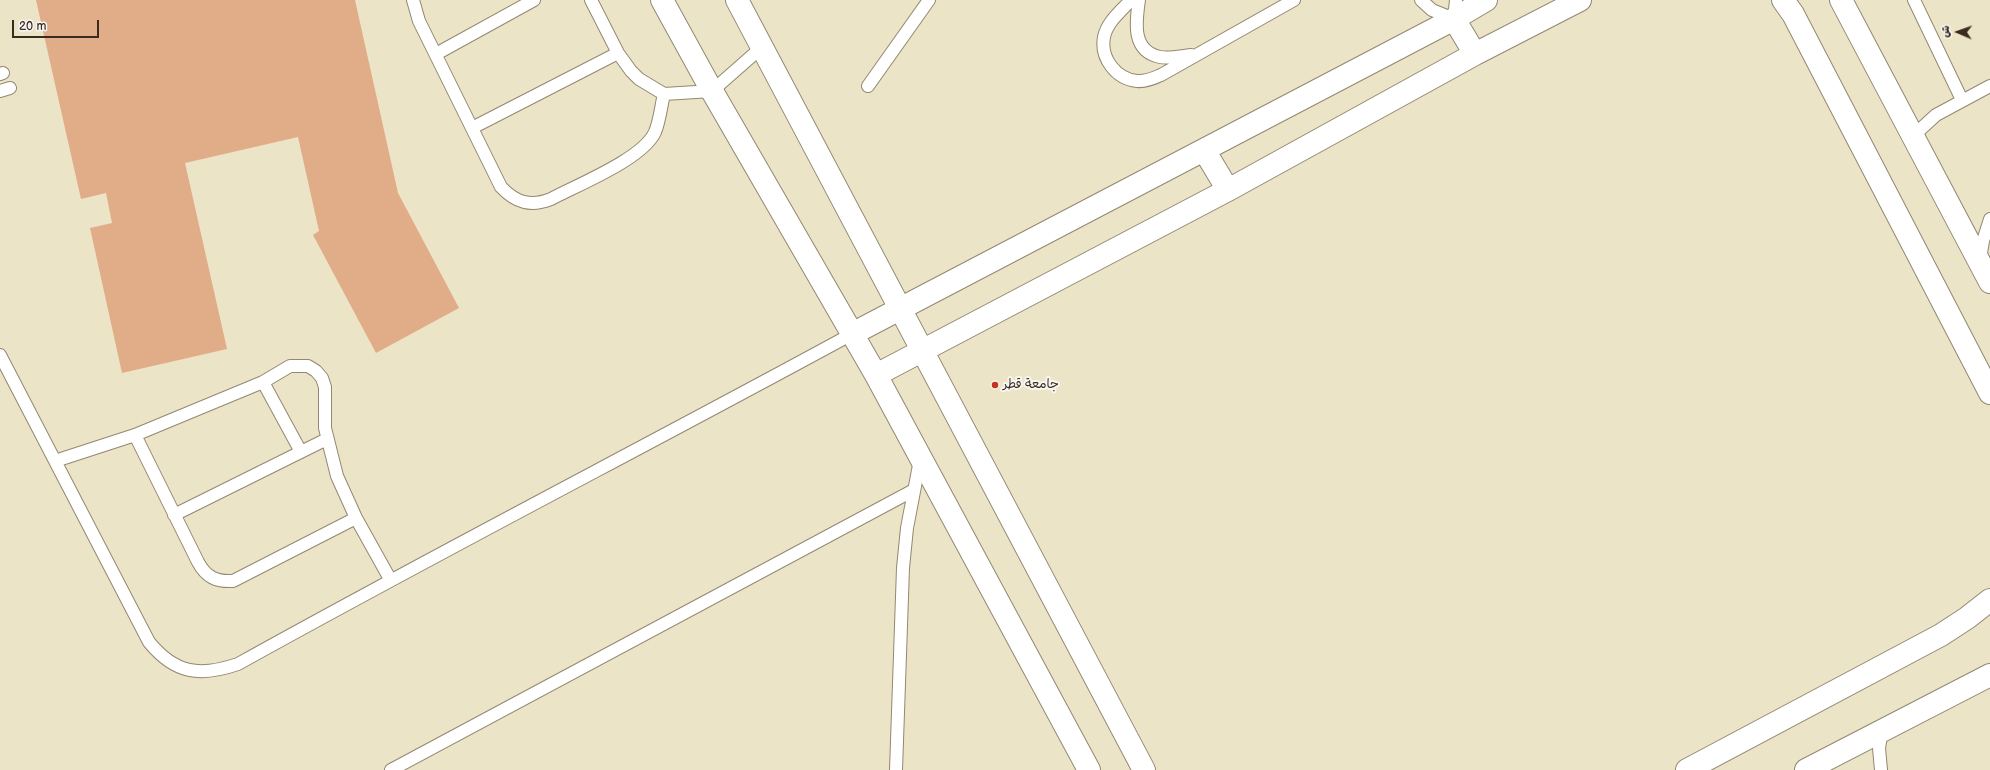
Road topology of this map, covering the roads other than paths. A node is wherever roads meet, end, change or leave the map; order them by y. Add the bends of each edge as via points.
1 (413, 0) edge
2 (534, 0) edge
3 (591, 0) edge
4 (662, 0) edge
5 (737, 0) edge
6 (929, 0) edge
7 (1131, 0) edge
8 (1139, 0) edge
9 (1294, 0) edge
10 (1421, 0) edge
11 (1486, 0) edge
12 (1580, 0) edge
13 (1783, 0) edge
14 (1841, 0) edge
15 (1914, 0) edge
16 (1455, 9) edge
17 (762, 47) junction
18 (618, 53) junction
19 (436, 54) junction
20 (1475, 54) junction
21 (1194, 55) junction
22 (868, 86) dead end
23 (1990, 86) edge
24 (712, 91) junction
25 (664, 94) junction
26 (1962, 100) junction
27 (472, 128) junction
28 (1913, 136) junction
29 (1204, 150) junction
30 (1228, 190) junction
31 (1990, 219) edge
32 (1979, 262) junction
33 (1990, 282) edge
34 (900, 309) junction
35 (852, 334) junction
36 (922, 349) junction
37 (0, 355) edge
38 (876, 375) junction
39 (263, 382) junction
40 (1990, 393) edge
41 (135, 435) junction
42 (327, 439) junction
43 (301, 452) junction
44 (921, 456) junction
45 (55, 461) junction
46 (914, 490) junction
47 (174, 515) junction
48 (356, 518) junction
49 (390, 579) junction
50 (1990, 600) edge
51 (1990, 675) edge
52 (1882, 730) junction
53 (391, 770) edge
54 (896, 770) edge
55 (1089, 770) edge
56 (1144, 770) edge
57 (1687, 770) edge
58 (1806, 770) edge
59 (1881, 770) edge

1 - 19 lane via 419,20
2 - 19 lane
3 - 18 lane
4 - 24 street
5 - 17 street
6 - 22 lane
7 - 21 lane via 1109,25 1104,37 1104,49 1115,71 1132,80 1150,80
8 - 21 lane via 1135,27 1142,46 1159,57
9 - 21 lane
10 - 16 lane via 1432,10
11 - 16 street
12 - 20 street
13 - 40 street via 1793,14
14 - 28 street
15 - 26 lane
16 - 20 street
16 - 29 street
17 - 24 lane
17 - 34 street
18 - 25 lane via 639,79
18 - 27 lane
19 - 27 lane
20 - 30 street
23 - 26 lane
24 - 25 lane
24 - 35 street
25 - 27 lane via 655,133 641,150 625,161 541,203 530,204 508,195 501,187
26 - 28 lane via 1936,115
28 - 32 street
29 - 30 street
29 - 34 street
30 - 36 street
31 - 32 lane via 1982,241
32 - 33 street
34 - 35 street
34 - 36 street
35 - 38 street
35 - 49 lane
36 - 38 street
36 - 56 street
37 - 45 lane
38 - 44 street
39 - 41 lane
39 - 42 lane via 290,366 308,366 316,371 325,387
39 - 43 lane
41 - 45 lane
41 - 47 lane
42 - 43 lane
42 - 48 lane via 337,476
43 - 47 lane
44 - 46 lane
44 - 55 street
45 - 49 lane via 149,642 159,655 173,665 187,670 206,672 238,664
46 - 53 lane
46 - 54 lane via 903,568
47 - 48 lane via 203,572 222,582 233,581
48 - 49 lane
50 - 57 street via 1941,634
51 - 52 street
52 - 58 street
52 - 59 lane via 1879,748

